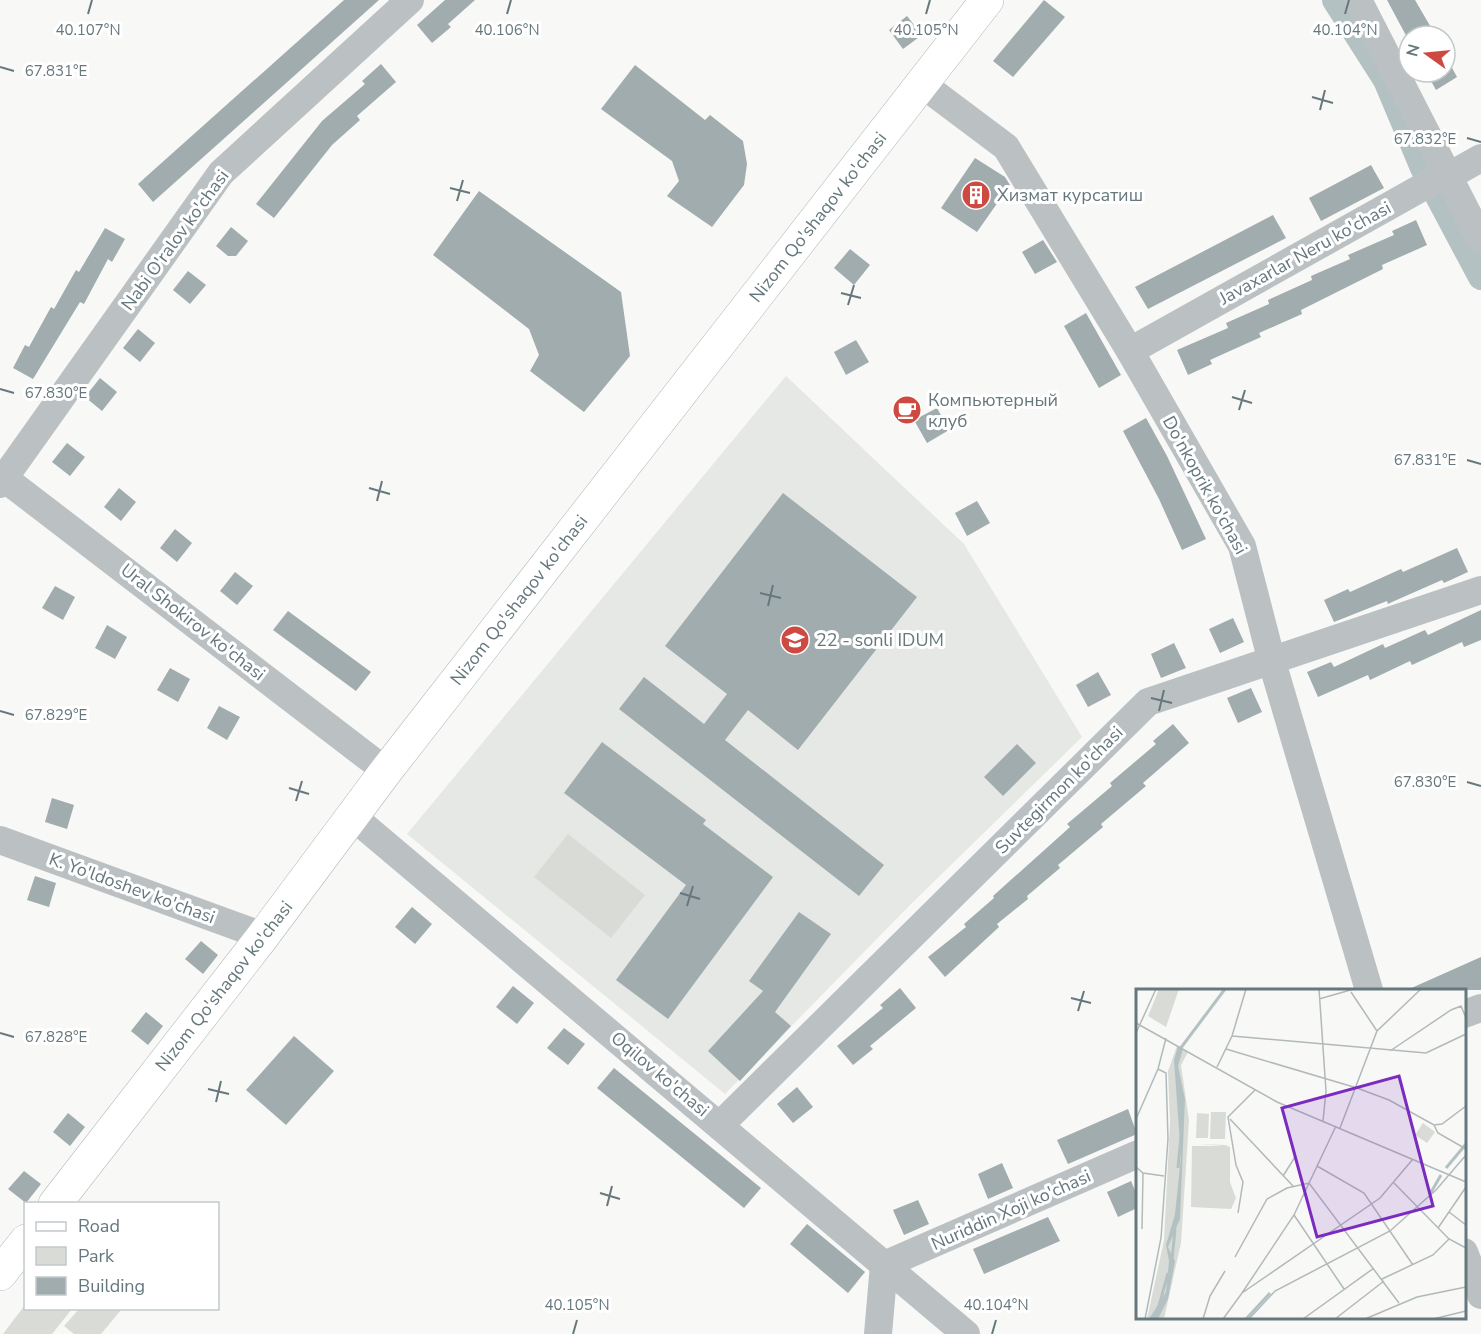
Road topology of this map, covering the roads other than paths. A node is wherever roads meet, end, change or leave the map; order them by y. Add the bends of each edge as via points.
1 (410, 0) edge
2 (987, 0) edge
3 (1358, 0) edge
4 (922, 84) junction
5 (1481, 158) edge
6 (1437, 180) junction
7 (1481, 240) edge
8 (1130, 351) junction
9 (1, 479) edge
10 (1481, 590) edge
11 (1272, 662) junction
12 (386, 771) junction
13 (352, 816) junction
14 (0, 840) edge
15 (263, 936) junction
16 (1369, 989) edge
17 (1481, 1008) edge
18 (1466, 1013) edge
19 (720, 1125) junction
20 (1136, 1154) edge
21 (56, 1202) edge
22 (24, 1244) edge
23 (1466, 1257) edge
24 (884, 1265) junction
25 (0, 1274) edge
26 (1481, 1295) edge
27 (878, 1334) edge
28 (966, 1334) edge

1 - 9 street, Nabi O'ralov ko'chasi via 221,173
2 - 4 main road, Nizom Qo'shaqov ko'chasi
3 - 6 street
4 - 8 street, Do'nkoprik ko'chasi via 1006,147
4 - 12 main road, Nizom Qo'shaqov ko'chasi
5 - 6 street, Javaxarlar Neru ko'chasi
6 - 7 street
6 - 8 street, Javaxarlar Neru ko'chasi
8 - 11 street, Do'nkoprik ko'chasi via 1242,546
9 - 12 street, Ural Shokirov ko'chasi
10 - 11 street, Suvtegirmon ko'chasi
11 - 16 street, Do'nkoprik ko'chasi
11 - 19 street, Suvtegirmon ko'chasi via 1148,702
12 - 13 main road, Nizom Qo'shaqov ko'chasi
13 - 15 main road, Nizom Qo'shaqov ko'chasi
13 - 19 street, Oqilov ko'chasi
14 - 15 street, K. Yo'ldoshev ko'chasi
15 - 21 main road, Nizom Qo'shaqov ko'chasi
17 - 18 street
19 - 24 street, Oqilov ko'chasi
20 - 24 street, Nuriddin Xoji ko'chasi
22 - 25 main road
23 - 26 street
24 - 27 street
24 - 28 street, Oqilov ko'chasi

